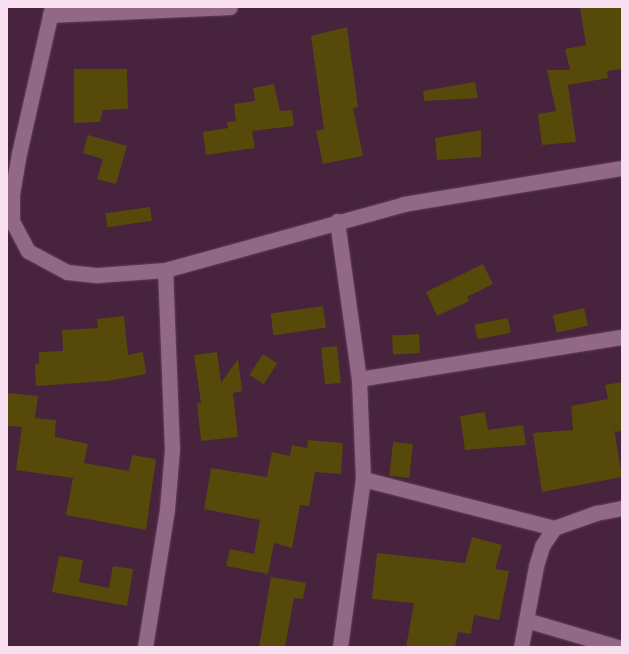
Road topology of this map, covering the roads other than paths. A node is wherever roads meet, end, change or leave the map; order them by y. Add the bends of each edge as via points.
1 (230, 7) edge
2 (51, 11) edge
3 (622, 168) edge
4 (337, 221) junction
5 (9, 227) edge
6 (165, 270) junction
7 (622, 337) edge
8 (359, 379) junction
9 (363, 479) junction
10 (622, 508) edge
11 (554, 528) junction
12 (526, 620) junction
13 (145, 647) edge
14 (340, 647) edge
15 (521, 647) edge
16 (618, 647) edge

1 - 2 street
2 - 5 street via 19,153
3 - 4 street via 404,204
4 - 6 street
4 - 8 street
5 - 6 street via 28,251 67,272 98,276
6 - 13 street via 172,450 167,509
7 - 8 street
8 - 9 street
9 - 11 street
9 - 14 street
10 - 11 street via 596,513
11 - 12 street via 542,546
12 - 15 street
12 - 16 street

